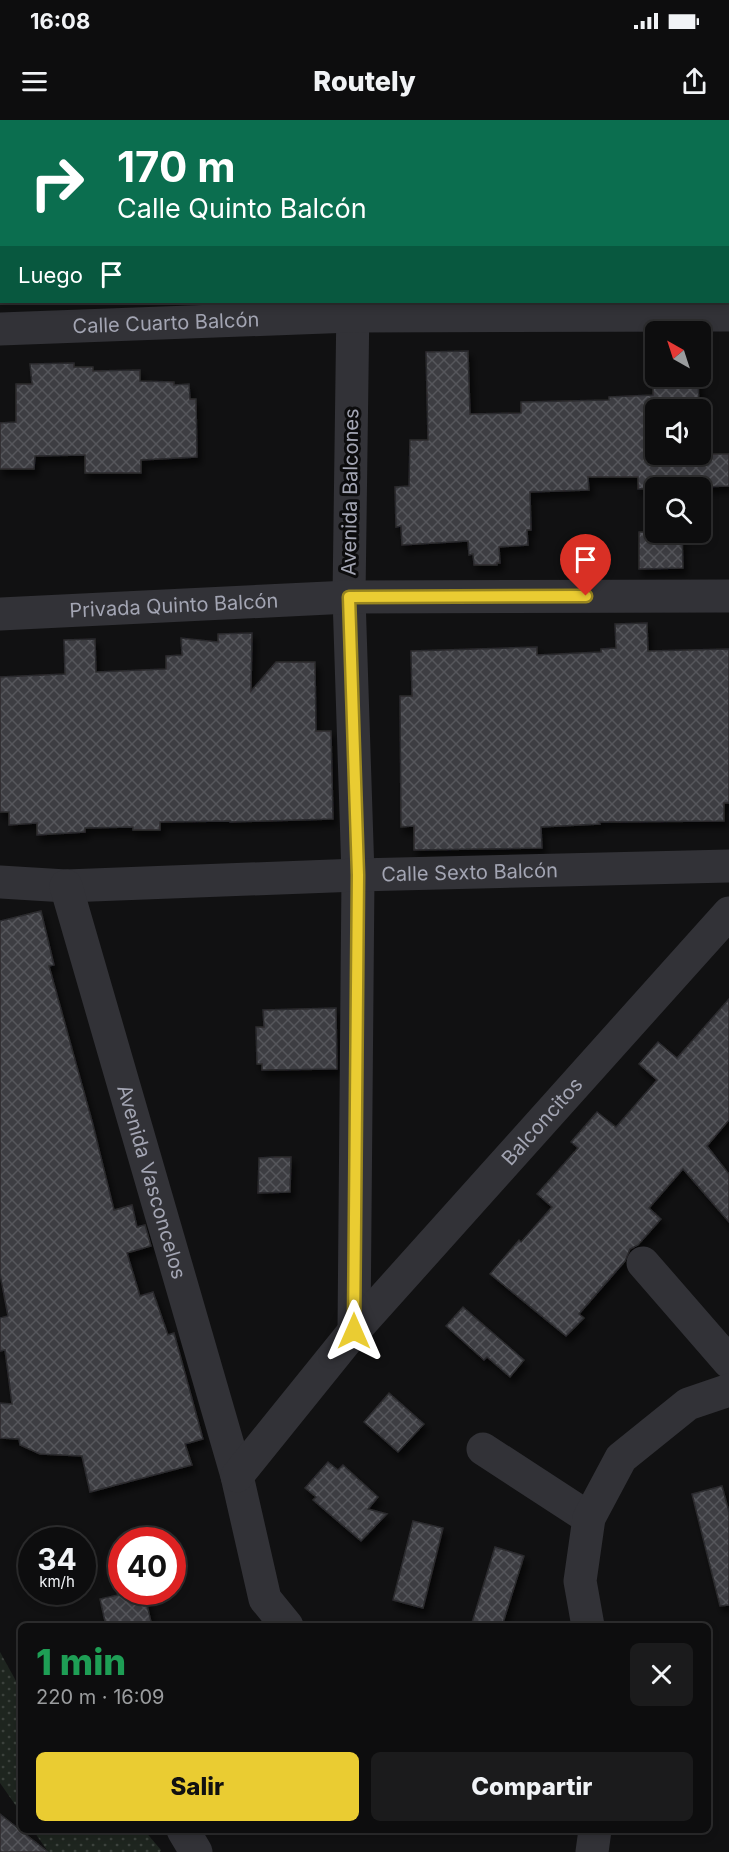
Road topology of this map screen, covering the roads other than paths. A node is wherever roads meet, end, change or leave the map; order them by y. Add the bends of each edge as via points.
1 (352, 309) edge
2 (729, 315) edge
3 (0, 329) edge
4 (729, 596) edge
5 (349, 597) junction
6 (0, 614) edge
7 (729, 866) edge
8 (358, 875) junction
9 (0, 882) edge
10 (66, 886) junction
11 (729, 913) edge
12 (643, 1263) dead end
13 (354, 1331) junction
14 (729, 1362) edge
15 (729, 1390) edge
16 (483, 1449) dead end
17 (237, 1476) junction
18 (589, 1518) junction
19 (285, 1623) edge
20 (587, 1623) edge
21 (185, 1833) edge
22 (595, 1833) edge
23 (196, 1852) edge
24 (592, 1852) edge

1 - 2 street, Calle Cuarto Balcón
1 - 3 street, Calle Cuarto Balcón
1 - 5 street, Avenida Balcones
4 - 5 street, Privada Quinto Balcón
5 - 6 street, Privada Quinto Balcón
5 - 8 street, Avenida Balcones
7 - 8 street, Calle Sexto Balcón
8 - 10 street, Calle Sexto Balcón
8 - 13 street, Avenida Balcones
9 - 10 street, Calle Sexto Balcón
10 - 17 street, Avenida Vasconcelos
11 - 13 street, Balconcitos
12 - 14 street
13 - 17 street, Balconcitos
15 - 18 street via 688,1404 621,1458
16 - 18 street
17 - 19 street via 265,1599
18 - 20 street via 580,1581
21 - 23 street
22 - 24 street

